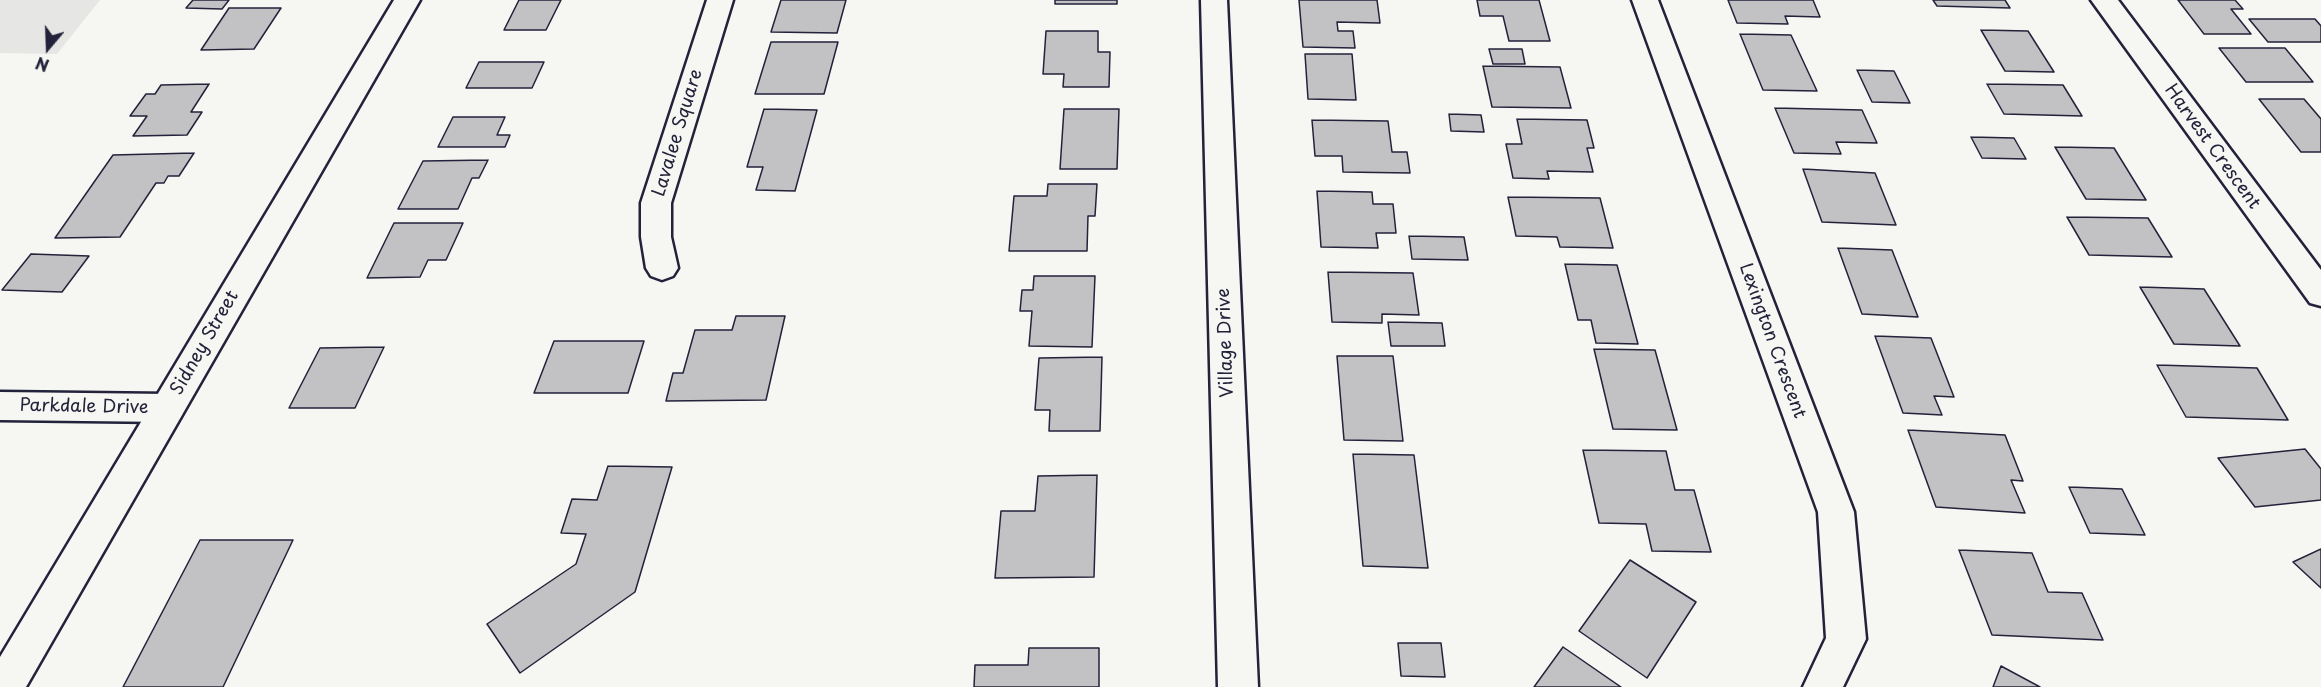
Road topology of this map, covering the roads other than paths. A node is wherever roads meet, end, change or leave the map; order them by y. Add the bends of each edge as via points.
1 (407, 0) edge
2 (720, 0) edge
3 (1214, 0) edge
4 (1645, 0) edge
5 (2104, 0) edge
6 (662, 267) dead end
7 (2321, 294) edge
8 (0, 406) edge
9 (168, 408) junction
10 (4, 687) edge
11 (1238, 687) edge
12 (1823, 687) edge

1 - 9 street, Sidney Street
2 - 6 street, Lavalee Square via 656,203 656,237
3 - 11 street, Village Drive
4 - 12 street, Lexington Crescent via 1836,512 1846,639
5 - 7 street, Harvest Crescent
8 - 9 street, Parkdale Drive
9 - 10 street, Sidney Street

